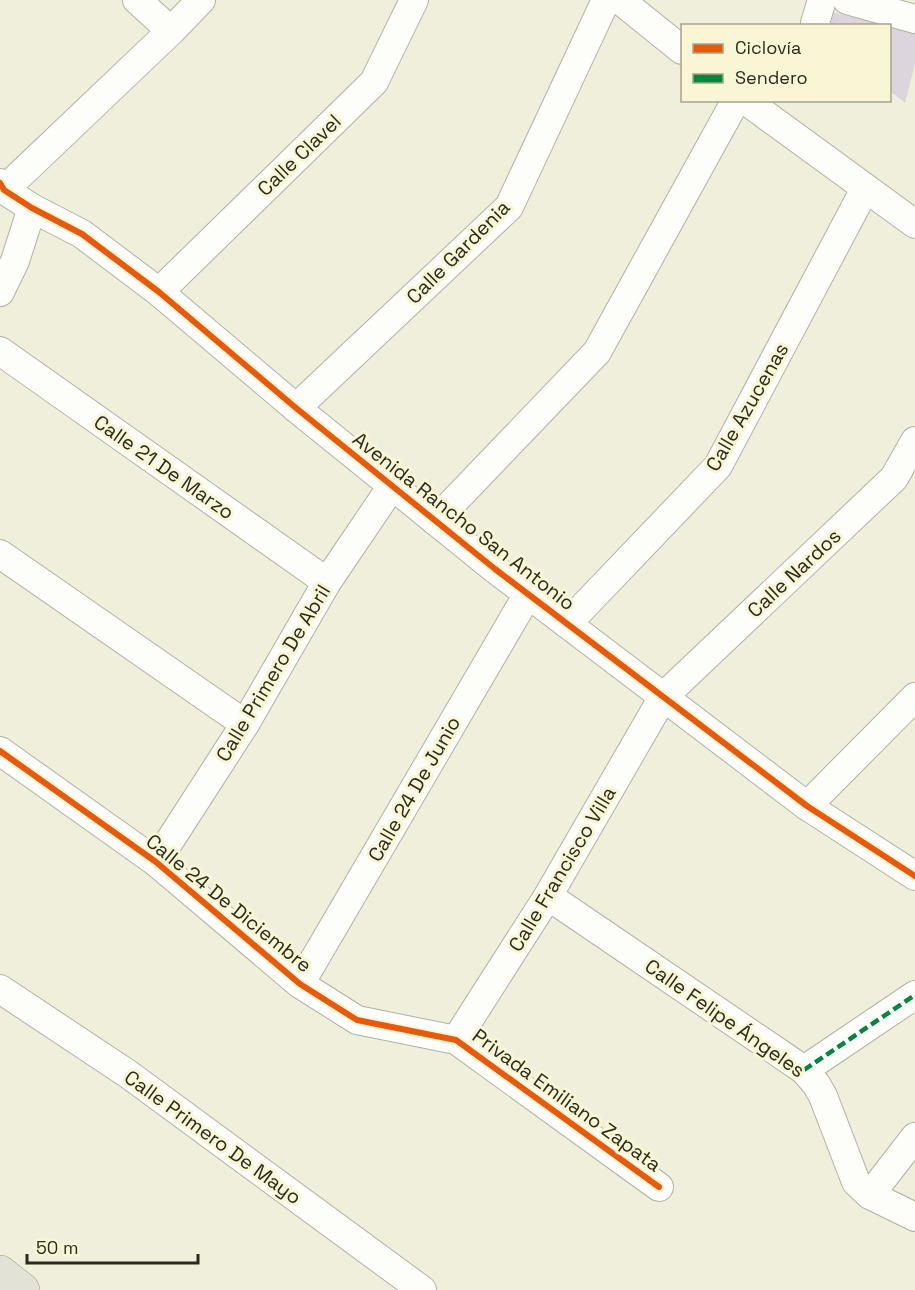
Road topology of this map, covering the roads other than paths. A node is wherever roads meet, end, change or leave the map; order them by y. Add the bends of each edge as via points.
1 (137, 0) edge
2 (201, 0) edge
3 (414, 0) edge
4 (606, 0) edge
5 (620, 0) edge
6 (847, 0) edge
7 (915, 19) edge
8 (171, 31) junction
9 (681, 49) edge
10 (735, 102) edge
11 (748, 102) edge
12 (2, 186) edge
13 (865, 189) junction
14 (32, 208) junction
15 (915, 224) edge
16 (0, 292) edge
17 (159, 292) junction
18 (0, 351) edge
19 (296, 408) junction
20 (915, 441) edge
21 (392, 486) junction
22 (435, 520) junction
23 (0, 554) edge
24 (327, 582) junction
25 (528, 594) junction
26 (567, 624) junction
27 (663, 697) junction
28 (915, 697) edge
29 (245, 724) junction
30 (0, 751) edge
31 (807, 806) junction
32 (156, 862) junction
33 (915, 876) edge
34 (548, 896) junction
35 (300, 984) junction
36 (0, 989) edge
37 (915, 995) edge
38 (456, 1040) junction
39 (804, 1070) junction
40 (915, 1137) edge
41 (658, 1187) dead end
42 (870, 1195) junction
43 (915, 1217) edge
44 (0, 1272) edge
45 (23, 1290) edge
46 (422, 1290) edge

1 - 8 street
2 - 8 street
3 - 17 street, Calle Clavel via 374,82
4 - 19 street, Calle Gardenia via 509,207
5 - 9 street
6 - 7 street
8 - 12 street
10 - 22 street via 597,352
11 - 13 street
12 - 14 street, Avenida Rancho San Antonio
13 - 15 street
13 - 26 street, Calle Azucenas via 718,466
14 - 16 street
14 - 17 street, Avenida Rancho San Antonio via 82,234
17 - 19 street, Avenida Rancho San Antonio
18 - 24 street, Calle 21 De Marzo
19 - 21 street, Avenida Rancho San Antonio
20 - 27 street, Calle Nardos via 894,477
21 - 22 street, Avenida Rancho San Antonio
21 - 24 street, Calle Primero De Abril
22 - 25 street, Avenida Rancho San Antonio
23 - 29 street
24 - 29 street, Calle Primero De Abril
25 - 26 street, Avenida Rancho San Antonio
25 - 35 street, Calle 24 De Junio
26 - 27 street, Avenida Rancho San Antonio
27 - 31 street, Avenida Rancho San Antonio
27 - 34 street, Calle Francisco Villa
28 - 31 street
29 - 32 street, Calle Primero De Abril
30 - 32 street, Calle 24 De Diciembre
31 - 33 street, Avenida Rancho San Antonio
32 - 35 street, Calle 24 De Diciembre
34 - 38 street, Calle Francisco Villa
34 - 39 street, Calle Felipe Ángeles
35 - 38 street, Calle 24 De Diciembre via 357,1020
36 - 46 street, Calle Primero De Mayo via 129,1074
37 - 39 street
38 - 41 street, Privada Emiliano Zapata
39 - 42 street, Calle Felipe Ángeles via 823,1096 856,1182
40 - 42 street
42 - 43 street, Calle Felipe Ángeles
44 - 45 main road

